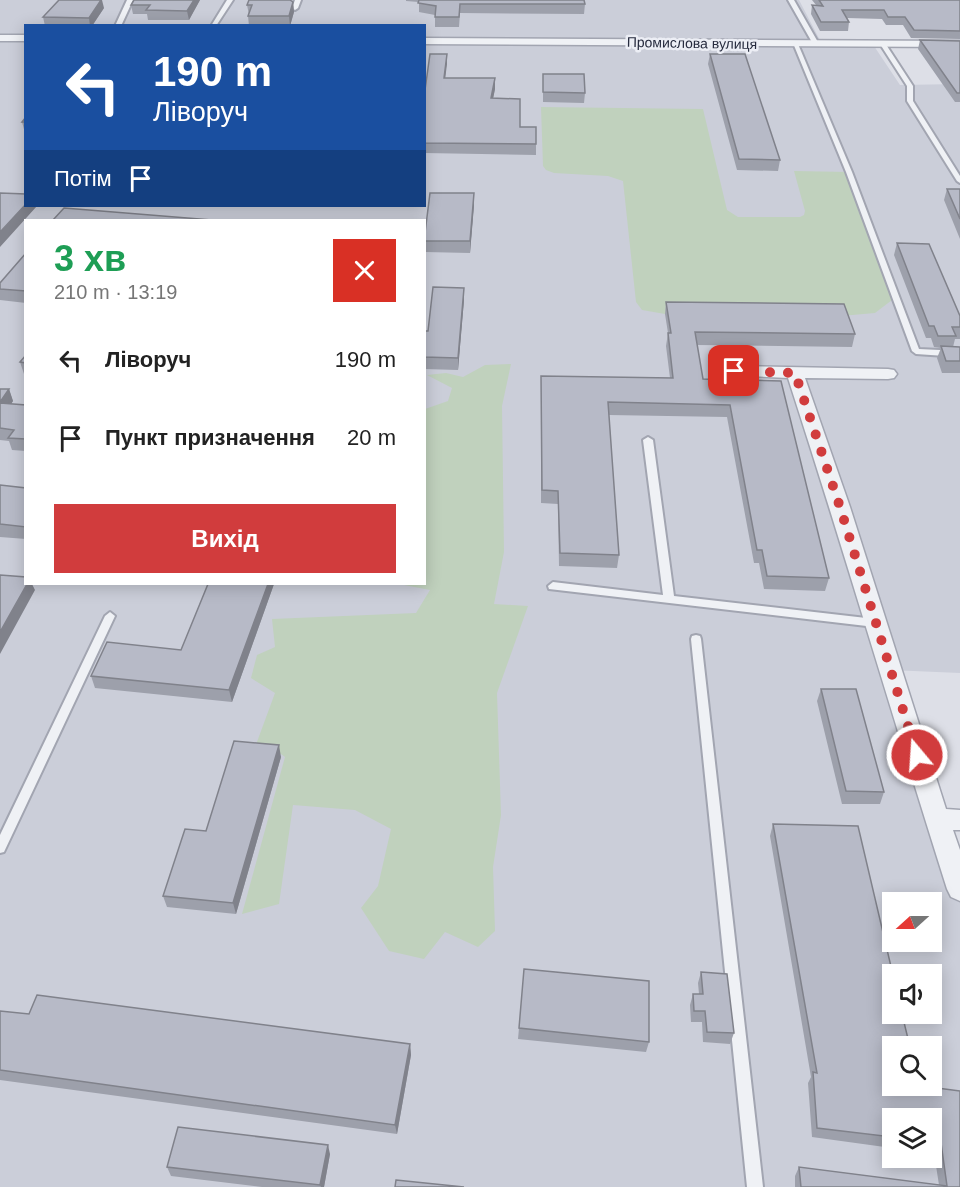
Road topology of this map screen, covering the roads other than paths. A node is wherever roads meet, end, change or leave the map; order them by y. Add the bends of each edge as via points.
1 (130, 0) edge
2 (230, 0) edge
3 (298, 0) edge
4 (791, 0) edge
5 (295, 8) edge
6 (119, 24) edge
7 (214, 24) edge
8 (0, 38) edge
9 (24, 38) edge
10 (426, 41) edge
11 (795, 44) junction
12 (816, 44) junction
13 (883, 44) junction
14 (960, 44) edge
15 (960, 181) edge
16 (960, 354) edge
17 (734, 371) dead end
18 (795, 373) junction
19 (888, 374) dead end
20 (648, 440) dead end
21 (553, 586) dead end
22 (669, 599) junction
23 (110, 616) dead end
24 (874, 623) junction
25 (696, 639) dead end
26 (949, 820) edge
27 (0, 848) edge
28 (960, 889) edge
29 (755, 1187) edge

1 - 6 lane
2 - 7 lane
3 - 5 lane
4 - 12 lane
8 - 9 street
10 - 11 street, Промислова вулиця
11 - 12 street, Промислова вулиця
11 - 16 lane via 849,172 916,351
12 - 13 street, Промислова вулиця
13 - 14 street, Промислова вулиця
13 - 15 lane via 910,86 910,101
17 - 18 street
18 - 19 street
18 - 24 street
20 - 22 lane
21 - 22 lane
22 - 24 lane
23 - 27 lane
24 - 26 street
25 - 29 lane
26 - 28 street

